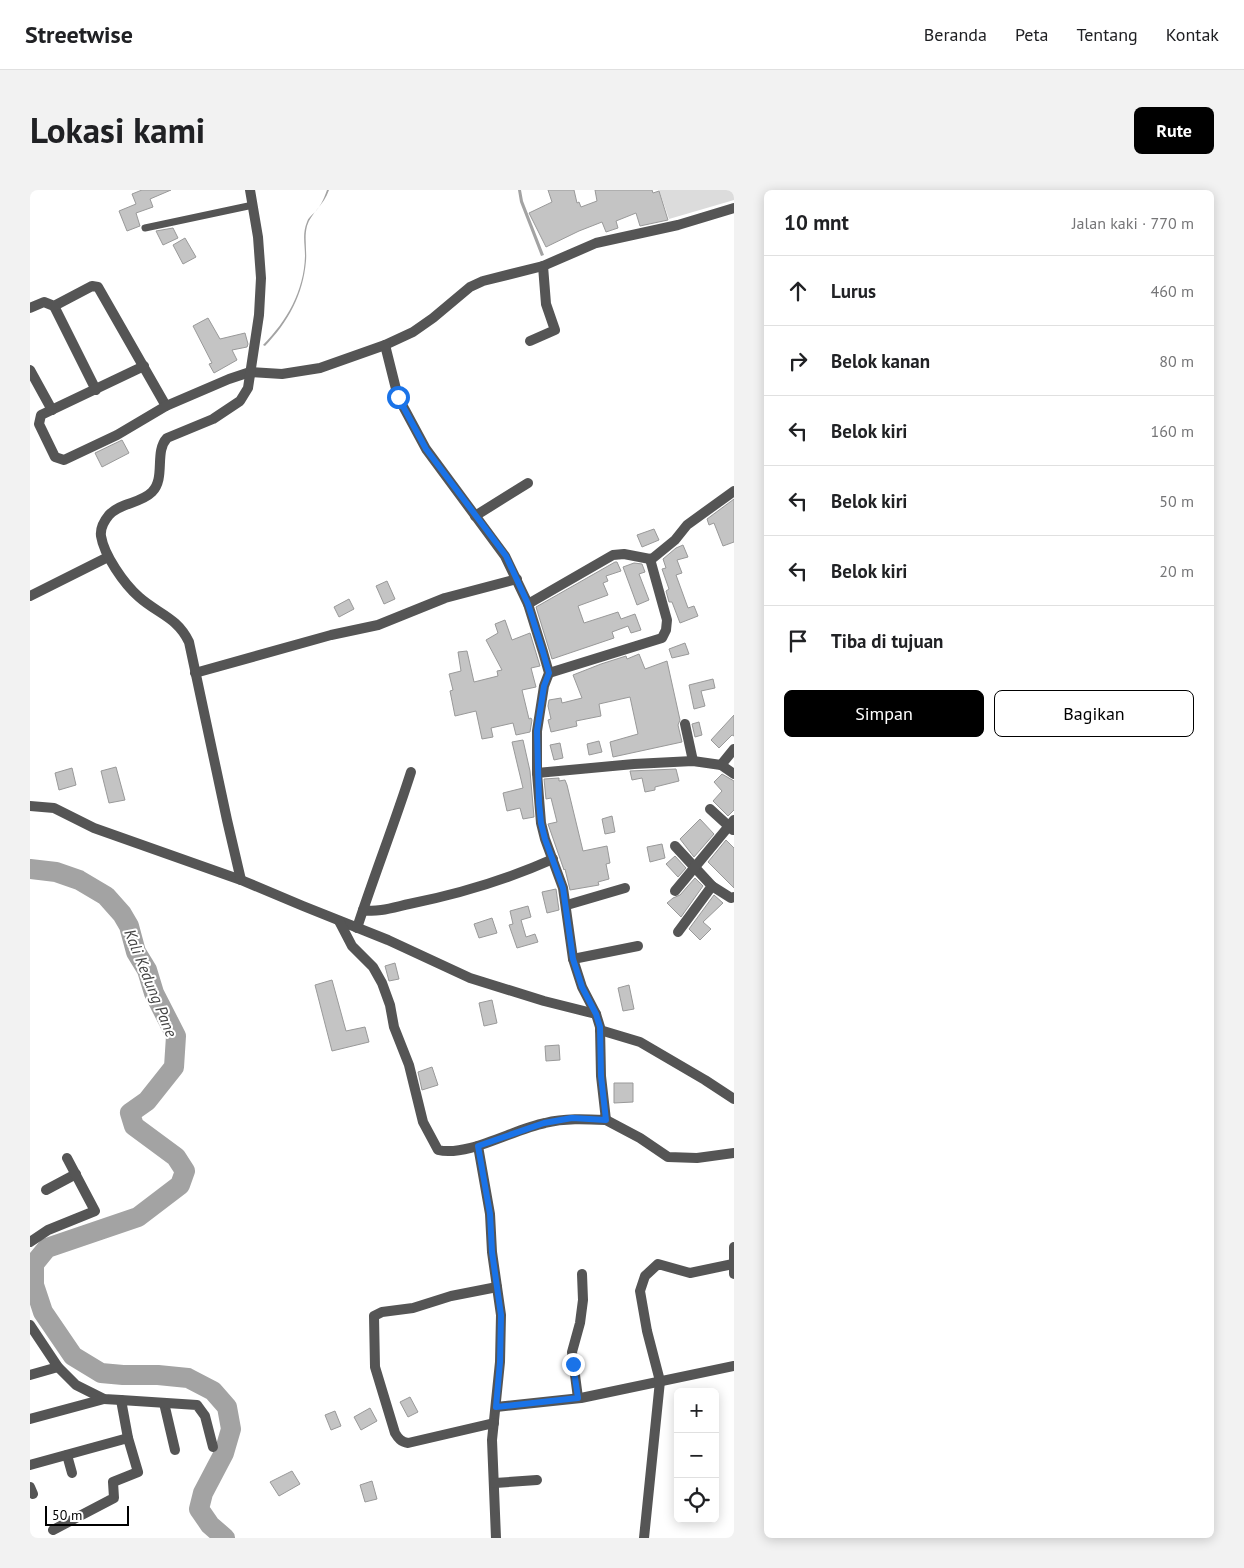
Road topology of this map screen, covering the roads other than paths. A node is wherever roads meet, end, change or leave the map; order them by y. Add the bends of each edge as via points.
1 (250, 190) edge
2 (253, 205) junction
3 (734, 208) edge
4 (146, 228) dead end
5 (543, 266) junction
6 (54, 306) junction
7 (30, 308) edge
8 (530, 341) dead end
9 (385, 345) junction
10 (144, 366) junction
11 (30, 370) edge
12 (250, 372) junction
13 (96, 390) junction
14 (166, 406) junction
15 (52, 410) junction
16 (528, 483) dead end
17 (734, 491) edge
18 (475, 516) junction
19 (108, 557) junction
20 (650, 559) junction
21 (517, 578) junction
22 (30, 596) edge
23 (528, 604) junction
24 (194, 673) junction
25 (549, 673) junction
26 (685, 724) dead end
27 (734, 749) edge
28 (693, 761) junction
29 (720, 765) junction
30 (411, 772) dead end
31 (537, 773) junction
32 (734, 774) edge
33 (30, 806) edge
34 (710, 809) dead end
35 (732, 825) edge
36 (675, 846) dead end
37 (553, 859) junction
38 (696, 866) junction
39 (241, 880) junction
40 (712, 886) junction
41 (625, 888) dead end
42 (675, 892) dead end
43 (734, 896) edge
44 (567, 905) junction
45 (363, 910) junction
46 (342, 922) junction
47 (356, 928) junction
48 (678, 932) dead end
49 (638, 946) dead end
50 (573, 959) junction
51 (598, 1022) junction
52 (734, 1099) edge
53 (606, 1120) junction
54 (478, 1146) junction
55 (734, 1153) edge
56 (67, 1158) dead end
57 (76, 1174) junction
58 (46, 1190) dead end
59 (30, 1242) edge
60 (734, 1247) edge
61 (733, 1269) edge
62 (582, 1274) dead end
63 (497, 1287) junction
64 (30, 1327) edge
65 (734, 1366) edge
66 (58, 1367) junction
67 (30, 1375) edge
68 (660, 1381) junction
69 (578, 1398) junction
70 (104, 1399) junction
71 (121, 1400) junction
72 (164, 1403) junction
73 (496, 1407) junction
74 (30, 1419) edge
75 (494, 1423) junction
76 (128, 1438) junction
77 (213, 1447) dead end
78 (175, 1450) dead end
79 (67, 1455) junction
80 (30, 1465) edge
81 (72, 1473) dead end
82 (537, 1480) dead end
83 (494, 1483) junction
84 (53, 1530) dead end
85 (496, 1538) edge
86 (644, 1538) edge

1 - 2 street
2 - 4 lane
2 - 12 street via 261,278
3 - 5 street via 678,225 596,243
5 - 8 street via 546,304 555,330
5 - 9 street via 470,287 413,332
6 - 7 street via 44,302
6 - 10 street via 92,286 98,287
6 - 13 street
9 - 12 street via 320,368 282,374
9 - 18 street via 398,397 426,449
10 - 13 street
10 - 14 street
11 - 15 street
12 - 14 street
12 - 19 street via 248,388 240,401 213,420 167,438 162,443 154,491 123,504 104,522 101,536
13 - 15 street
14 - 15 street via 117,435 64,460 55,456 39,424 41,415
16 - 18 street
17 - 20 street via 687,525 666,549
18 - 21 street via 506,556
19 - 22 street
19 - 24 street via 138,596 176,621 184,631
20 - 23 street via 613,555
20 - 25 street via 667,620 662,638
21 - 23 street
21 - 24 street via 446,598 378,625
23 - 25 street
24 - 39 street
25 - 31 street via 537,731
26 - 28 street
27 - 29 street
28 - 29 street
28 - 31 street
29 - 32 street
30 - 45 street
31 - 37 street via 541,823
33 - 39 street via 54,808 94,828
34 - 35 street
35 - 38 street
36 - 38 street
37 - 44 street
37 - 45 street via 497,882 449,896 391,908
38 - 40 street
38 - 42 street
39 - 46 street
40 - 43 street via 731,898
40 - 48 street
41 - 44 street
44 - 50 street
45 - 47 street
46 - 47 street
46 - 54 street via 352,946 373,967 382,983 409,1065 423,1122 436,1148 454,1151
47 - 51 street via 470,978
49 - 50 street
50 - 51 street
51 - 52 street via 640,1042
51 - 53 street
53 - 54 street via 572,1118 544,1123
53 - 55 street via 668,1157 697,1158
54 - 63 street via 490,1214
56 - 57 street
57 - 58 street
57 - 59 street via 95,1211 48,1230
60 - 61 street
61 - 68 street via 687,1272 658,1264 646,1276 640,1291 643,1315
62 - 69 street via 584,1300 572,1352
63 - 73 street via 501,1315
63 - 75 street via 374,1316 375,1367 398,1438 408,1443
64 - 66 street
65 - 68 street
66 - 67 street
66 - 70 street via 76,1385
68 - 69 street
68 - 86 street
69 - 73 street
70 - 71 street
70 - 74 street
71 - 72 street
71 - 76 street
72 - 77 street via 197,1405 205,1416
72 - 78 street
73 - 75 street
75 - 83 street
76 - 79 street
76 - 84 street via 138,1472 113,1482 114,1498
79 - 80 street
79 - 81 street
82 - 83 street
83 - 85 street

